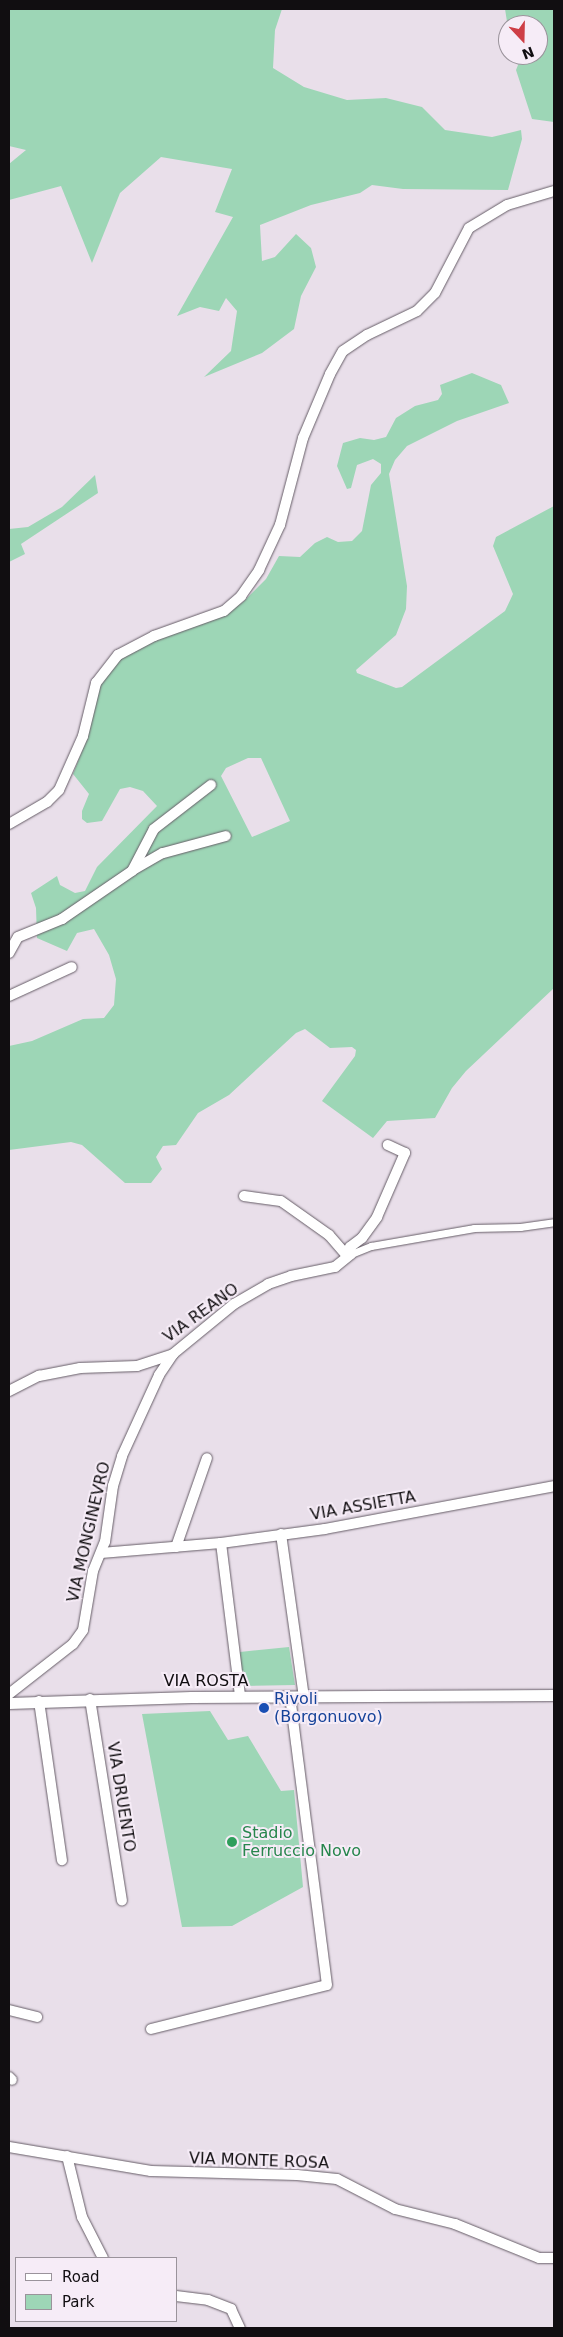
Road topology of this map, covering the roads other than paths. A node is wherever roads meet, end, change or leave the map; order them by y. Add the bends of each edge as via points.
1 (554, 191) edge
2 (211, 785) dead end
3 (9, 824) edge
4 (226, 836) dead end
5 (132, 871) junction
6 (9, 954) edge
7 (72, 967) dead end
8 (9, 996) edge
9 (388, 1145) dead end
10 (244, 1196) dead end
11 (554, 1222) edge
12 (349, 1255) junction
13 (173, 1354) junction
14 (9, 1391) edge
15 (207, 1458) dead end
16 (554, 1486) edge
17 (281, 1534) junction
18 (221, 1543) junction
19 (176, 1547) junction
20 (101, 1553) junction
21 (9, 1694) edge
22 (554, 1695) edge
23 (240, 1696) junction
24 (290, 1697) junction
25 (304, 1697) junction
26 (90, 1699) junction
27 (39, 1701) junction
28 (9, 1703) edge
29 (62, 1860) dead end
30 (122, 1900) dead end
31 (9, 2010) edge
32 (37, 2017) dead end
33 (151, 2029) dead end
34 (9, 2147) edge
35 (67, 2156) junction
36 (102, 2257) edge
37 (554, 2258) edge
38 (178, 2296) edge
39 (240, 2328) edge

1 - 3 street via 507,206 469,228 435,293 417,311 367,334 343,351 303,438 280,525 259,570 241,596 224,611 154,636 118,655 96,683 83,736 59,790 47,802
2 - 5 street via 154,829
4 - 5 street via 163,853
5 - 6 street via 62,919 18,937
7 - 8 street
9 - 12 street, VIA REANO via 405,1153 376,1217 362,1238 350,1247
10 - 12 street via 281,1201 329,1235
11 - 12 street via 520,1228 474,1228 371,1246
12 - 13 street, VIA REANO via 335,1267 268,1284 234,1304
13 - 14 street, VIA REANO via 137,1366 80,1368 39,1376
13 - 20 street, VIA MONGINEVRO via 159,1375 122,1456
15 - 19 street
16 - 17 street, VIA ASSIETTA
17 - 18 street, VIA ASSIETTA
17 - 25 street
18 - 19 street, VIA ASSIETTA
18 - 23 street
19 - 20 street, VIA ASSIETTA
20 - 21 street, VIA MONGINEVRO via 93,1571 86,1622 79,1637
22 - 25 street, VIA ROSTA
23 - 24 street, VIA ROSTA
23 - 26 street, VIA ROSTA
24 - 25 street, VIA ROSTA
24 - 33 street via 326,1985
26 - 27 street, VIA ROSTA
26 - 30 street, VIA DRUENTO
27 - 28 street, VIA ROSTA
27 - 29 street
31 - 32 street
34 - 35 street, VIA MONTE ROSA
35 - 36 street via 82,2217
35 - 37 street, VIA MONTE ROSA via 151,2171 337,2179 395,2209 455,2224 539,2258
38 - 39 street via 208,2300 231,2309

